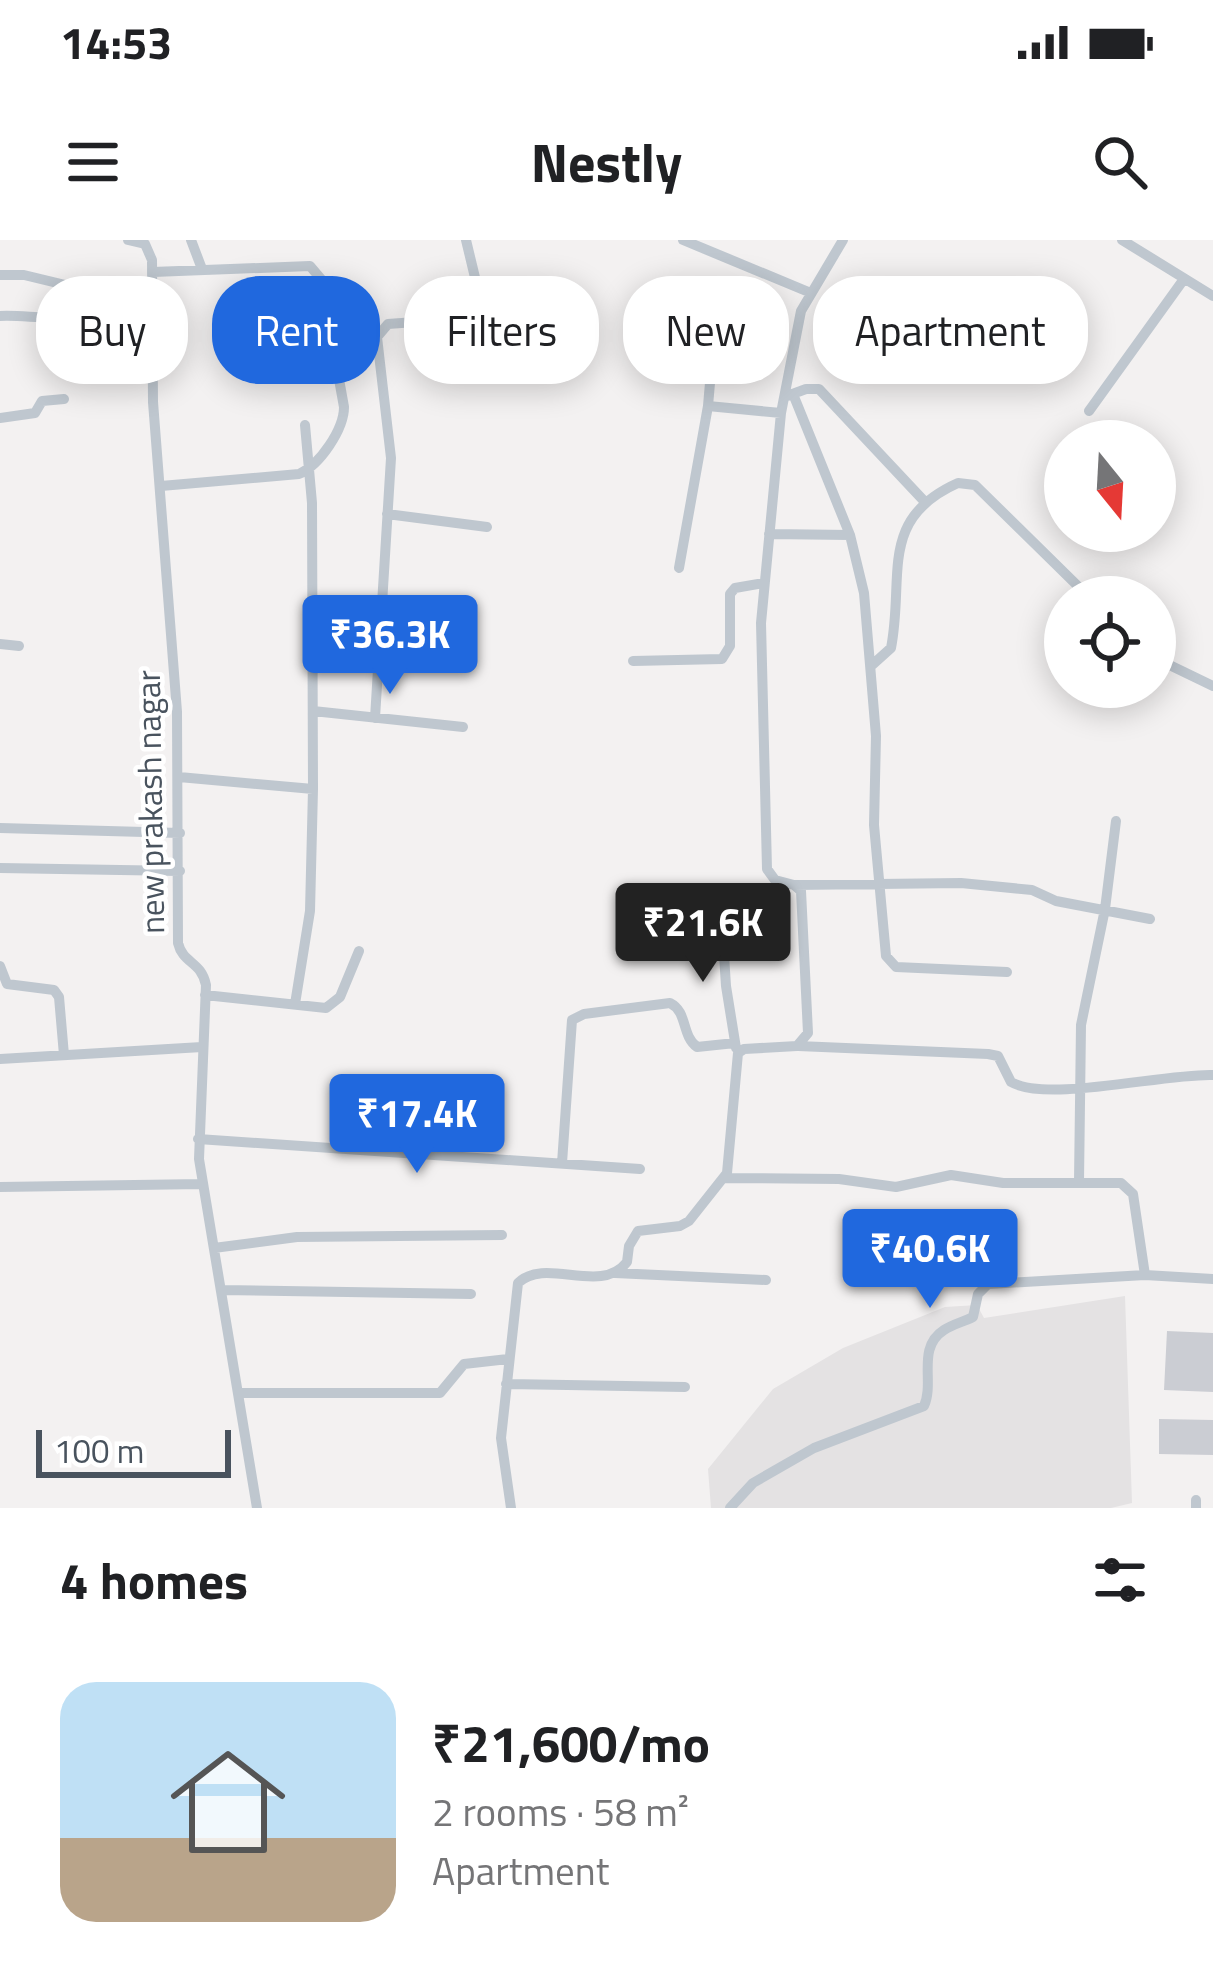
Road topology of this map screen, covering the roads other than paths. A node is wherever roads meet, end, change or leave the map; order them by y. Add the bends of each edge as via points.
1 (128, 240) edge
2 (191, 240) edge
3 (466, 240) edge
4 (683, 240) edge
5 (843, 240) edge
6 (1122, 240) edge
7 (709, 245) edge
8 (202, 269) junction
9 (153, 272) junction
10 (0, 274) edge
11 (153, 276) edge
12 (1184, 278) junction
13 (36, 279) edge
14 (811, 293) junction
15 (1213, 296) edge
16 (0, 316) edge
17 (36, 319) edge
18 (153, 384) edge
19 (710, 384) edge
20 (788, 396) junction
21 (64, 399) dead end
22 (708, 406) junction
23 (1089, 411) dead end
24 (781, 413) junction
25 (0, 418) edge
26 (304, 425) dead end
27 (309, 470) junction
28 (161, 486) junction
29 (925, 502) junction
30 (387, 514) junction
31 (487, 526) dead end
32 (769, 534) junction
33 (850, 535) junction
34 (679, 568) dead end
35 (1068, 576) edge
36 (764, 583) junction
37 (0, 644) edge
38 (19, 646) dead end
39 (634, 661) dead end
40 (871, 665) junction
41 (1176, 668) edge
42 (1213, 686) edge
43 (313, 711) junction
44 (375, 718) junction
45 (463, 727) dead end
46 (179, 777) junction
47 (313, 789) junction
48 (1116, 821) dead end
49 (0, 828) edge
50 (180, 833) junction
51 (0, 868) edge
52 (180, 871) junction
53 (879, 883) junction
54 (794, 885) junction
55 (722, 908) dead end
56 (1105, 909) junction
57 (1150, 919) dead end
58 (359, 952) dead end
59 (0, 965) edge
60 (1007, 972) dead end
61 (206, 995) junction
62 (295, 1004) junction
63 (796, 1046) junction
64 (202, 1047) junction
65 (736, 1048) junction
66 (64, 1055) junction
67 (0, 1059) edge
68 (1213, 1075) edge
69 (1081, 1087) junction
70 (198, 1139) junction
71 (562, 1163) junction
72 (640, 1168) dead end
73 (724, 1178) junction
74 (1079, 1181) junction
75 (202, 1184) junction
76 (0, 1187) edge
77 (502, 1235) dead end
78 (214, 1248) junction
79 (615, 1273) junction
80 (1144, 1275) junction
81 (1213, 1279) edge
82 (766, 1280) dead end
83 (221, 1291) junction
84 (471, 1294) dead end
85 (508, 1359) junction
86 (506, 1384) junction
87 (686, 1387) dead end
88 (239, 1393) junction
89 (257, 1508) edge
90 (511, 1508) edge
91 (730, 1508) edge

1 - 9 street via 150,249
2 - 8 street
3 - 30 street via 478,290 474,311 388,324 377,337 391,458
4 - 7 street
5 - 14 street
6 - 12 street
7 - 14 street
8 - 9 street
8 - 27 street via 304,264 317,271 344,419
9 - 11 street, new prakash nagar
10 - 13 street
12 - 15 street
12 - 23 street
14 - 20 street via 798,321
16 - 17 street
18 - 28 street, new prakash nagar
19 - 22 street
20 - 24 street
20 - 29 street via 820,389
20 - 33 street
21 - 25 street
22 - 24 street
22 - 34 street
24 - 32 street
26 - 27 street
27 - 28 street
27 - 43 street
28 - 46 street, new prakash nagar
29 - 35 street via 958,483 975,485
29 - 40 street via 911,513 901,543 890,648
30 - 31 street
30 - 44 street
32 - 33 street
32 - 36 street
33 - 40 street
36 - 39 street via 730,594 730,646 722,659
36 - 54 street via 767,869
37 - 38 street
40 - 53 street
41 - 42 street
43 - 44 street
43 - 47 street
44 - 45 street
46 - 47 street
46 - 50 street, new prakash nagar
47 - 62 street via 310,911
48 - 56 street
49 - 50 street
50 - 52 street, new prakash nagar
51 - 52 street
52 - 61 street, new prakash nagar via 180,953 203,971
53 - 54 street
53 - 56 street via 1032,890
53 - 60 street via 890,963
54 - 63 street via 802,900 809,1023
55 - 65 street
56 - 57 street
56 - 69 street via 1083,1012
58 - 62 street via 336,1004
59 - 66 street via 7,984 54,990
61 - 62 street
61 - 64 street
63 - 65 street
63 - 69 street via 988,1054 998,1056 1015,1086
64 - 66 street
64 - 70 street
65 - 71 street via 697,1047 670,1003 572,1020
65 - 73 street
66 - 67 street
68 - 69 street
69 - 74 street
70 - 71 street
70 - 75 street
71 - 72 street
73 - 74 street via 896,1187 951,1175
73 - 79 street via 689,1221 633,1236
74 - 80 street via 1130,1188
75 - 76 street
75 - 78 street
77 - 78 street via 297,1237
78 - 83 street
79 - 82 street
79 - 85 street via 522,1277
80 - 81 street
80 - 91 street via 988,1284 973,1316 935,1339 924,1406 800,1456
83 - 84 street
83 - 88 street
85 - 86 street
85 - 88 street via 464,1364 440,1393
86 - 87 street
86 - 90 street via 501,1438
88 - 89 street

